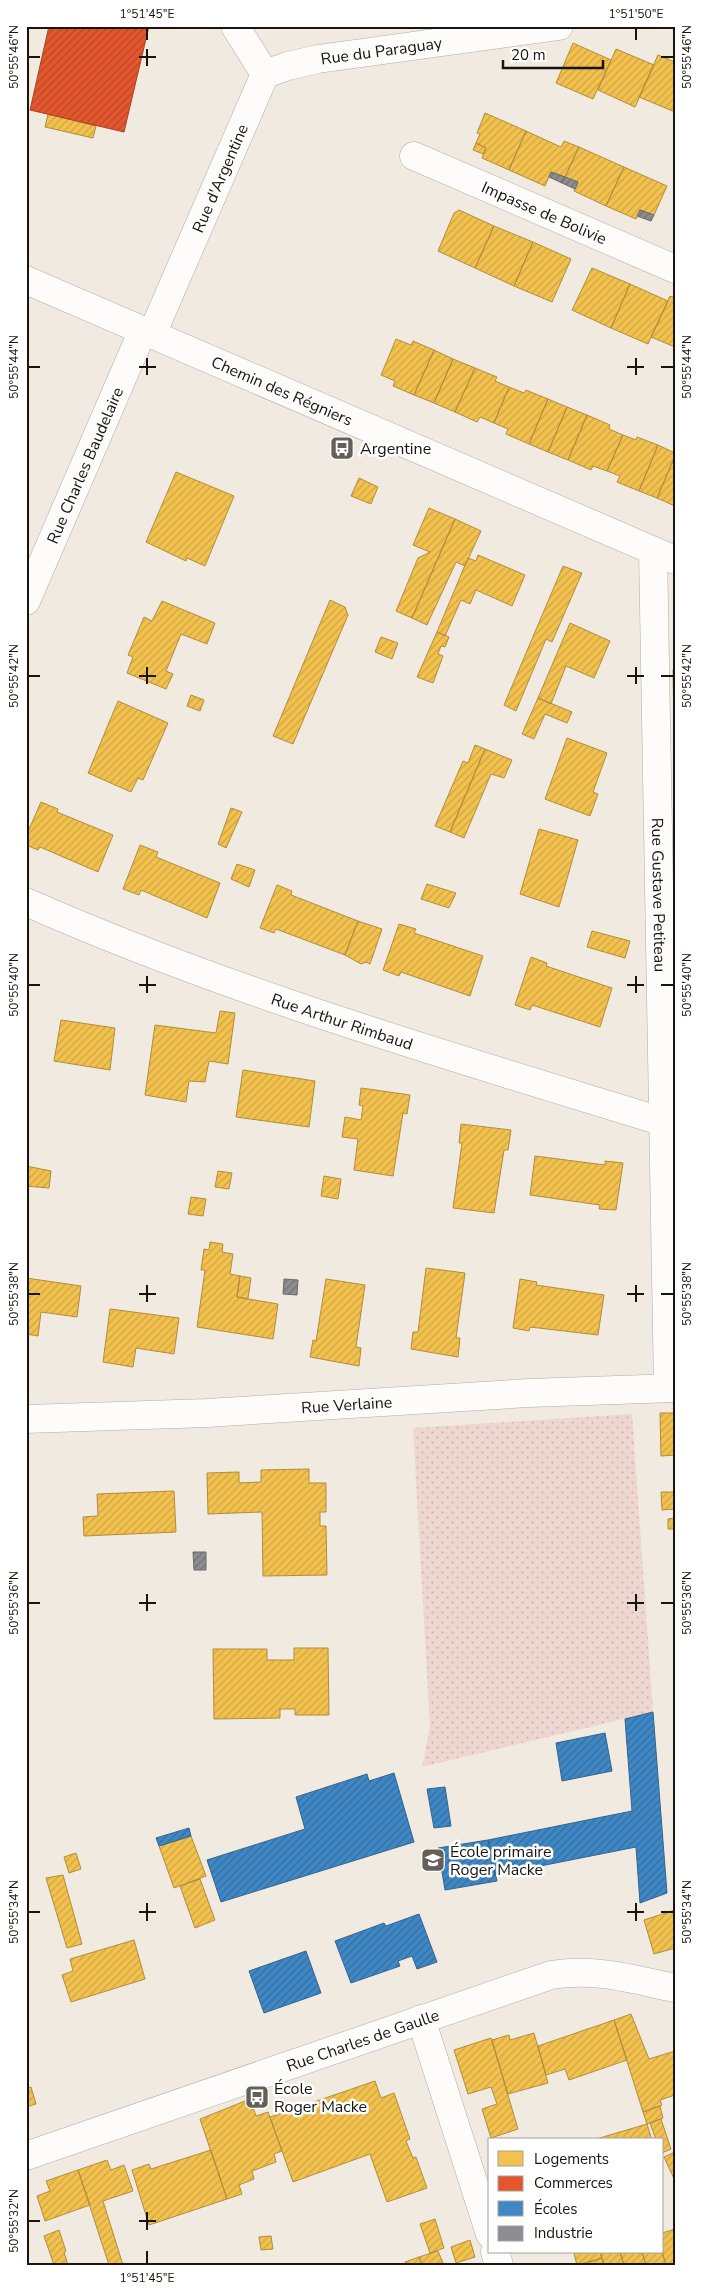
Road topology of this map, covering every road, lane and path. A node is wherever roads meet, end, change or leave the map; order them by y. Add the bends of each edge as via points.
1 (235, 26) edge
2 (559, 26) edge
3 (265, 74) junction
4 (414, 156) dead end
5 (675, 269) edge
6 (26, 280) edge
7 (148, 332) junction
8 (664, 555) edge
9 (26, 601) edge
10 (26, 902) edge
11 (664, 1122) junction
12 (672, 1388) edge
13 (26, 1419) edge
14 (675, 1988) edge
15 (421, 2019) junction
16 (26, 2156) edge
17 (488, 2228) edge

1 - 3 street
2 - 3 street, Rue du Paraguay via 318,59
3 - 7 street, Rue d'Argentine
4 - 5 street, Impasse de Bolivie
6 - 7 street, Chemin des Régniers
7 - 8 street, Chemin des Régniers
7 - 9 street, Rue Charles Baudelaire
8 - 11 street, Rue Gustave Petiteau
10 - 11 street, Rue Arthur Rimbaud via 182,965 348,1025
11 - 12 street, Rue Gustave Petiteau
12 - 13 street, Rue Verlaine via 505,1394 215,1413
14 - 15 street, Rue Charles de Gaulle via 606,1973 569,1972 522,1984
15 - 16 street, Rue Charles de Gaulle
15 - 17 street

